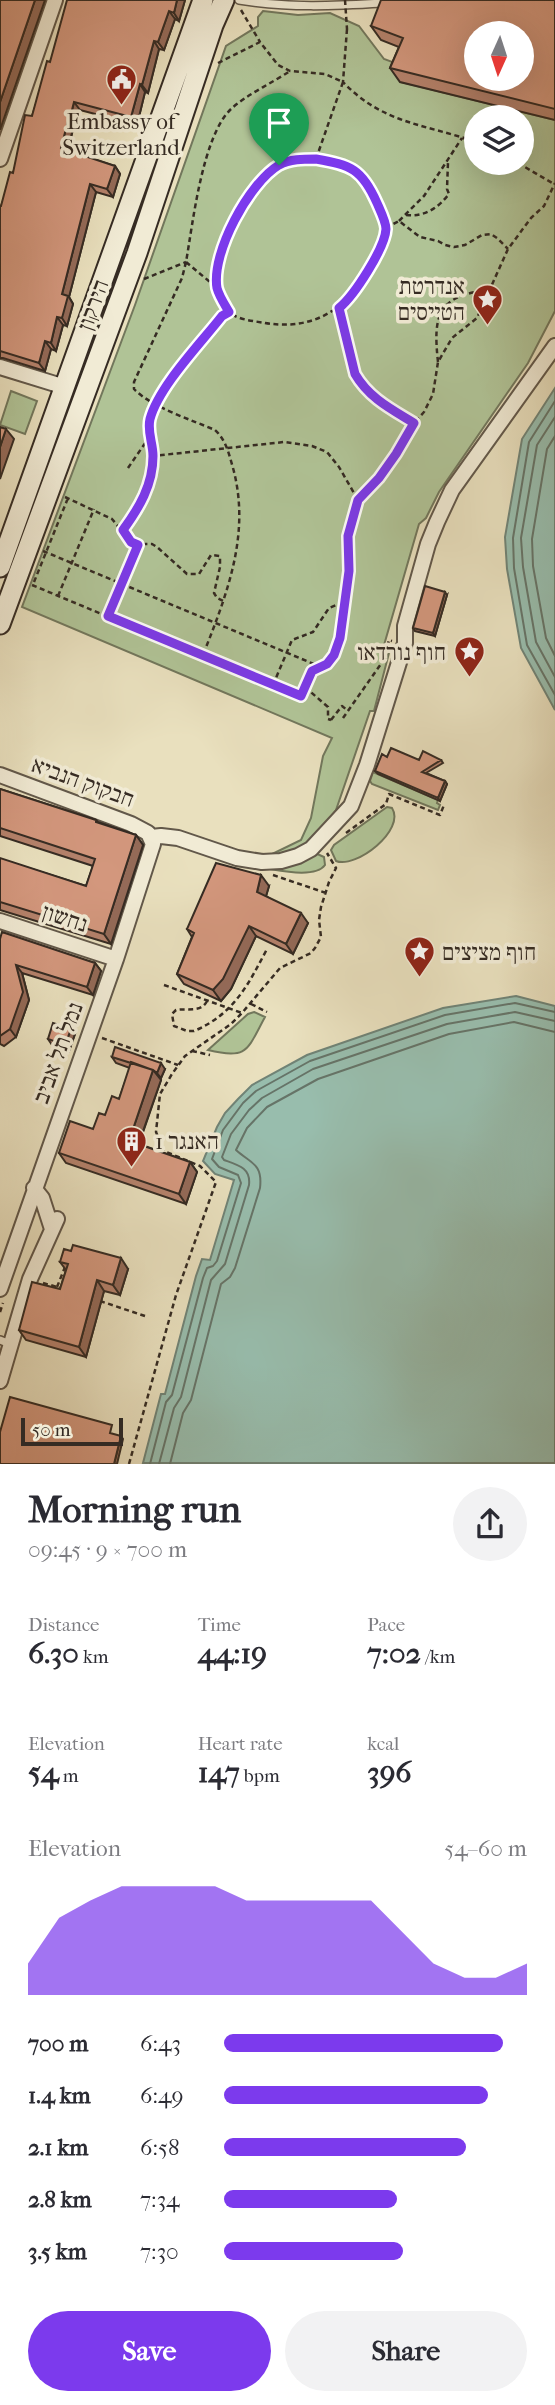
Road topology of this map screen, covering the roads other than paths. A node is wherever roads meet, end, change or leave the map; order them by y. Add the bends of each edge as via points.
1 (55, 0) edge
2 (203, 0) edge
3 (224, 0) edge
4 (239, 0) edge
5 (384, 0) edge
6 (261, 2) edge
7 (0, 159) edge
8 (555, 346) edge
9 (0, 367) edge
10 (65, 387) junction
11 (0, 567) edge
12 (0, 624) edge
13 (0, 775) edge
14 (150, 835) junction
15 (1, 924) edge
16 (116, 959) junction
17 (34, 1188) junction
18 (0, 1289) edge
19 (5, 1342) edge
20 (0, 1381) edge

1 - 7 street
2 - 10 main road, הירקון
3 - 12 main road, הירקון via 38,549
4 - 6 lane
5 - 6 lane via 317,7
8 - 14 street, חבקוק הנביא via 453,491 437,522 405,625 405,643 351,806 321,841 281,861 237,858 178,838
9 - 10 street
10 - 11 main road, הירקון
13 - 14 street, חבקוק הנביא
14 - 16 street, נמל תל אביב via 150,858
15 - 16 street, נחשון
16 - 17 street, נמל תל אביב
17 - 18 street, נמל תל אביב
17 - 19 street via 55,1224
19 - 20 street

